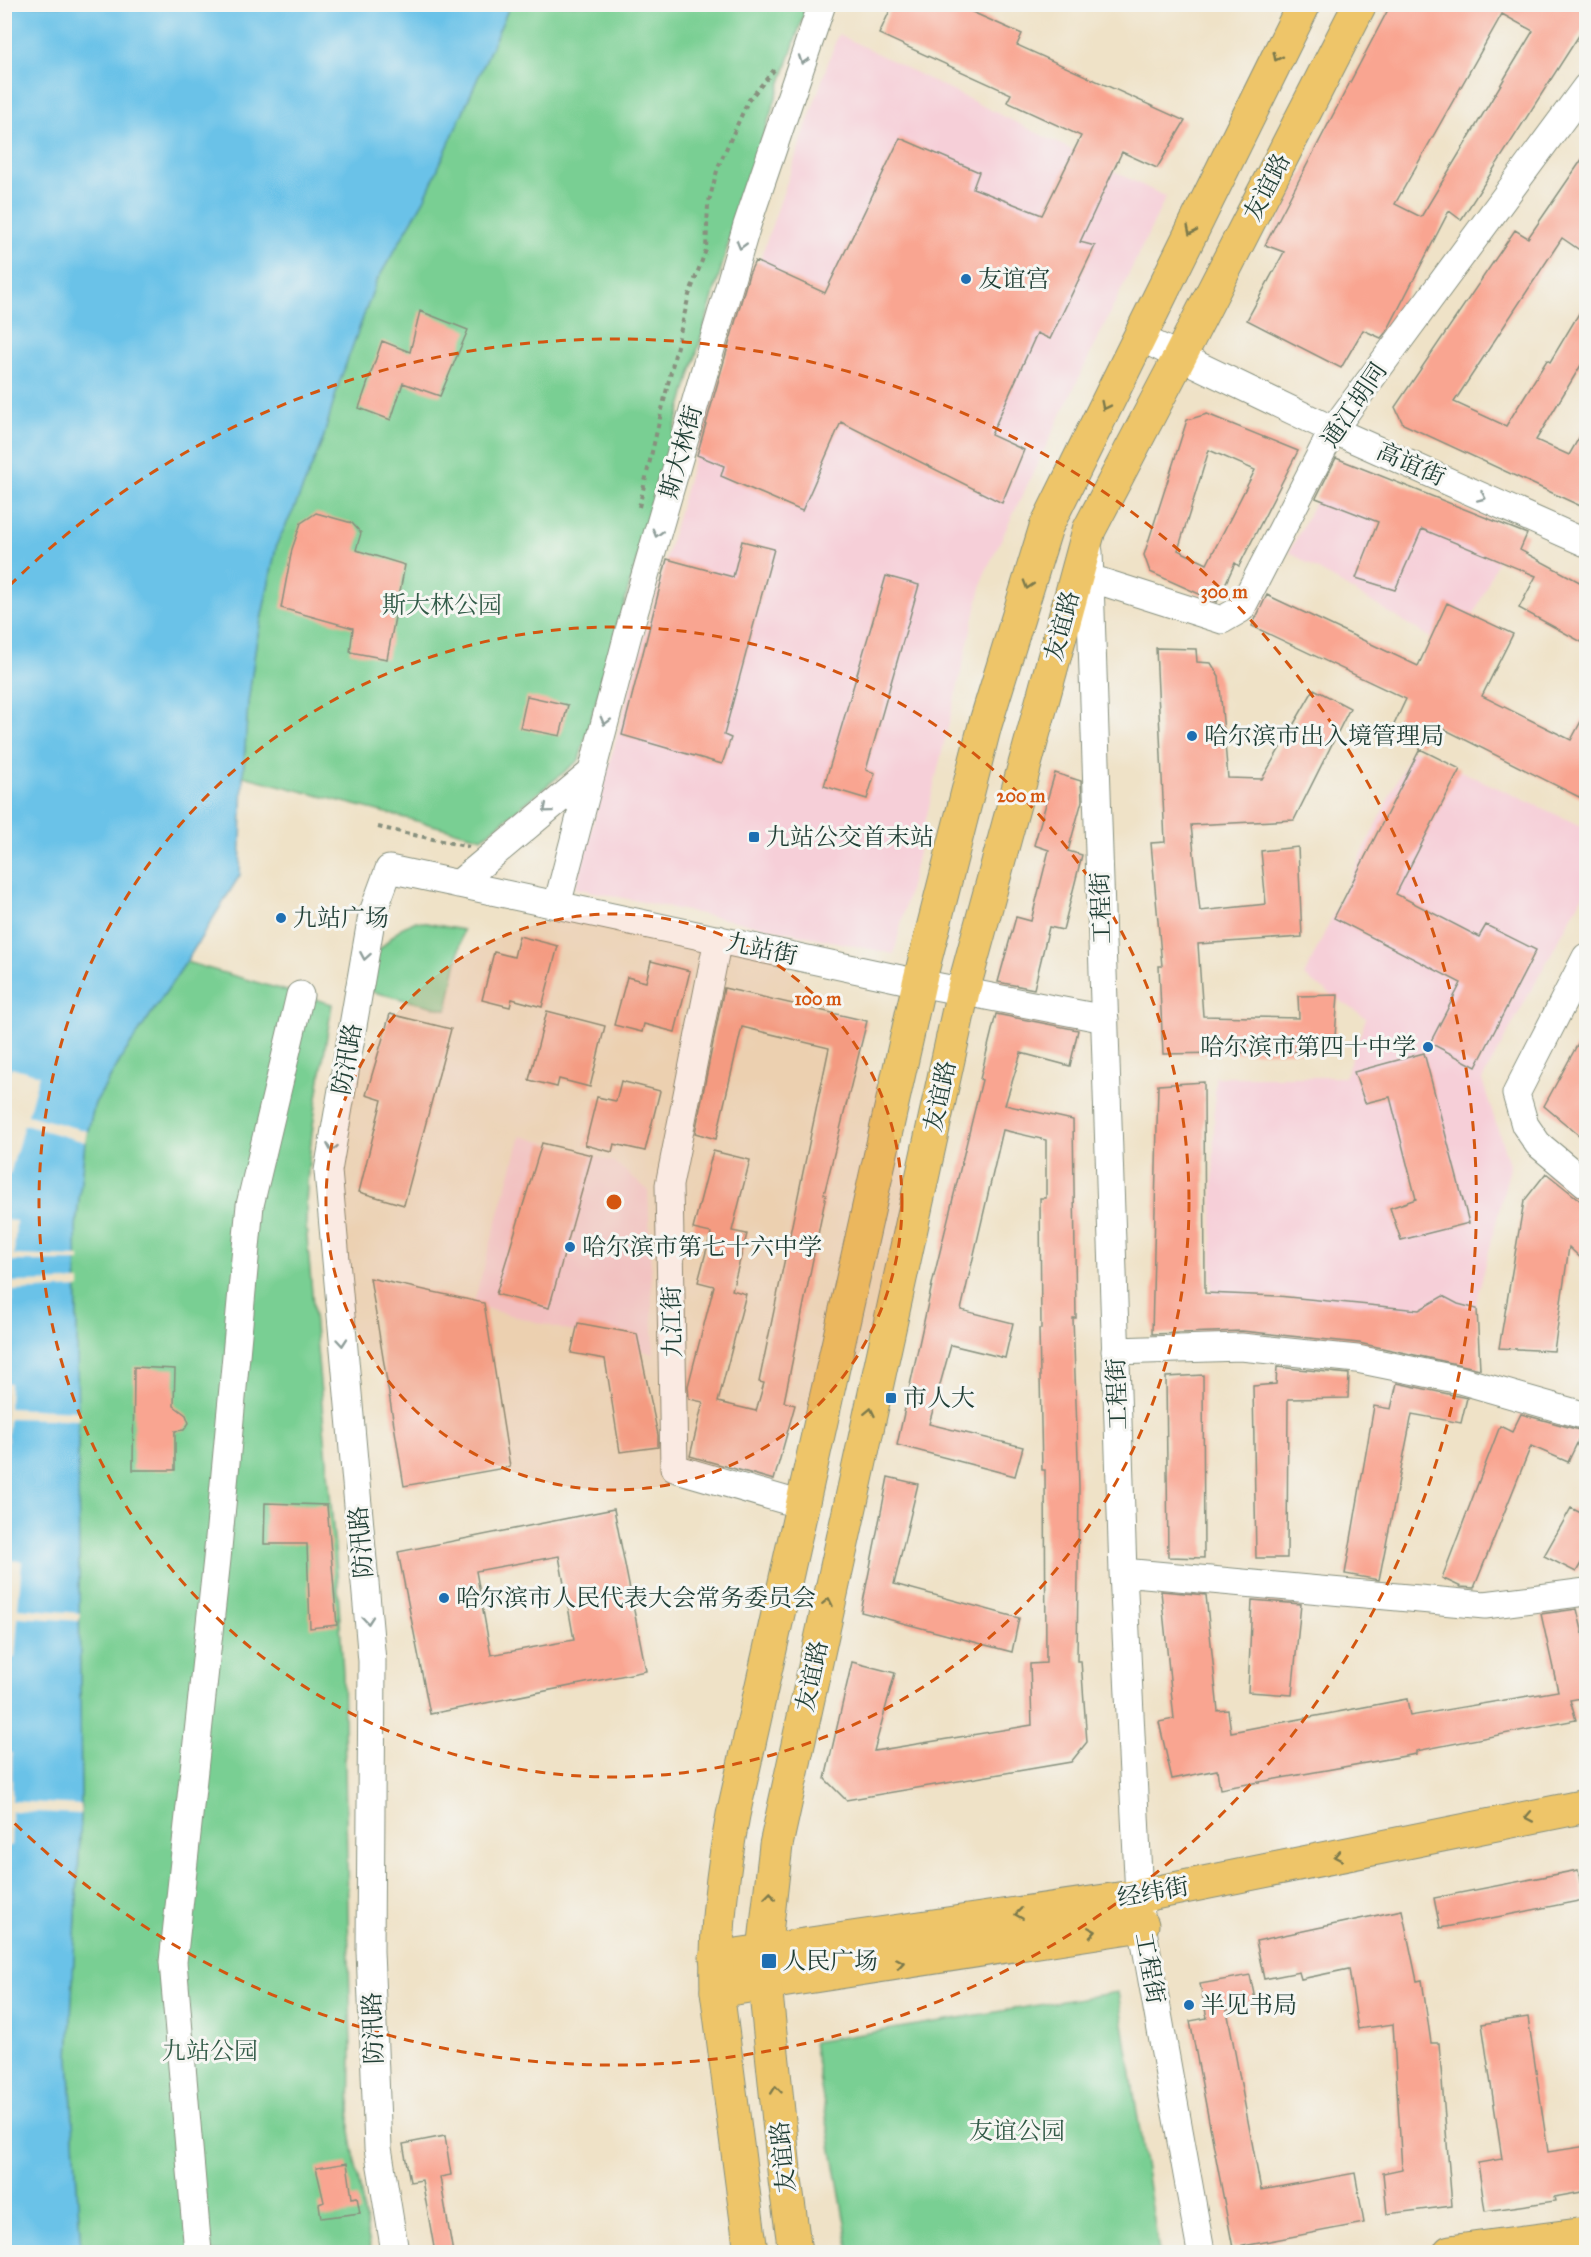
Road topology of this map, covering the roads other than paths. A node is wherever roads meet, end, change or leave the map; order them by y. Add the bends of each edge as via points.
1 (822, 4) edge
2 (1304, 4) edge
3 (1360, 4) edge
4 (1587, 87) edge
5 (1139, 337) junction
6 (1179, 358) junction
7 (1333, 430) junction
8 (1089, 530) junction
9 (1587, 543) edge
10 (1090, 578) junction
11 (592, 772) junction
12 (419, 876) joint
13 (458, 884) junction
14 (557, 905) junction
15 (717, 939) junction
16 (1587, 957) edge
17 (919, 982) junction
18 (963, 991) junction
19 (300, 995) dead end
20 (1105, 1019) junction
21 (1587, 1184) edge
22 (1115, 1351) junction
23 (1587, 1416) edge
24 (802, 1505) junction
25 (1123, 1572) junction
26 (1587, 1592) edge
27 (1587, 1806) edge
28 (1141, 1910) junction
29 (764, 1951) junction
30 (716, 1958) junction
31 (765, 1984) junction
32 (717, 1992) junction
33 (1587, 2234) edge
34 (198, 2253) edge
35 (395, 2253) edge
36 (751, 2253) edge
37 (795, 2253) edge
38 (1201, 2253) edge
39 (1450, 2253) edge

1 -> 11 street, 斯大林街 via 747,225 628,633
2 -> 5 main road, 友谊路
3 - 6 main road, 友谊路
4 - 7 street, 通江胡同
5 - 6 street, 高谊街
5 -> 17 main road, 友谊路 via 1046,526 985,725
6 - 7 street, 高谊街
6 - 8 main road, 友谊路
7 -> 9 street, 高谊街
7 - 10 street, 通江胡同 via 1241,609 1221,620
8 - 10 street, 工程街
8 - 18 main road, 友谊路
10 - 20 street, 工程街
11 -> 13 street
11 - 14 street, 斯大林街
12 - 13 street, 九站街
12 -> 35 street, 防汛路 via 389,869 372,915 328,1171 372,1660 370,1951 378,2148
13 - 14 street, 九站街
14 - 15 street, 九站街
15 - 17 street, 九站街
15 - 24 street, 九江街 via 669,1185 674,1468
16 - 21 street via 1516,1094 1525,1125 1538,1144
17 - 18 street, 九站街
17 - 24 main road, 友谊路
18 - 20 street, 九站街
29 -> 18 main road, 友谊路 via 776,1845 786,1796
19 - 34 street via 250,1205 173,1962
20 - 22 street, 工程街
22 - 23 street via 1241,1347 1357,1359 1460,1380
22 - 25 street, 工程街
24 - 30 main road, 友谊路 via 733,1815 722,1878
25 - 26 street via 1485,1605
25 - 28 street, 工程街
27 -> 28 main road, 经纬街
28 -> 29 main road, 经纬街
31 -> 28 main road, 经纬街
28 - 38 street, 工程街
29 - 30 main road, 经纬街
29 - 31 main road, 友谊路
30 - 32 main road, 友谊路
31 - 32 main road, 经纬街
37 -> 31 main road, 友谊路
32 - 36 main road, 友谊路
33 - 39 main road

